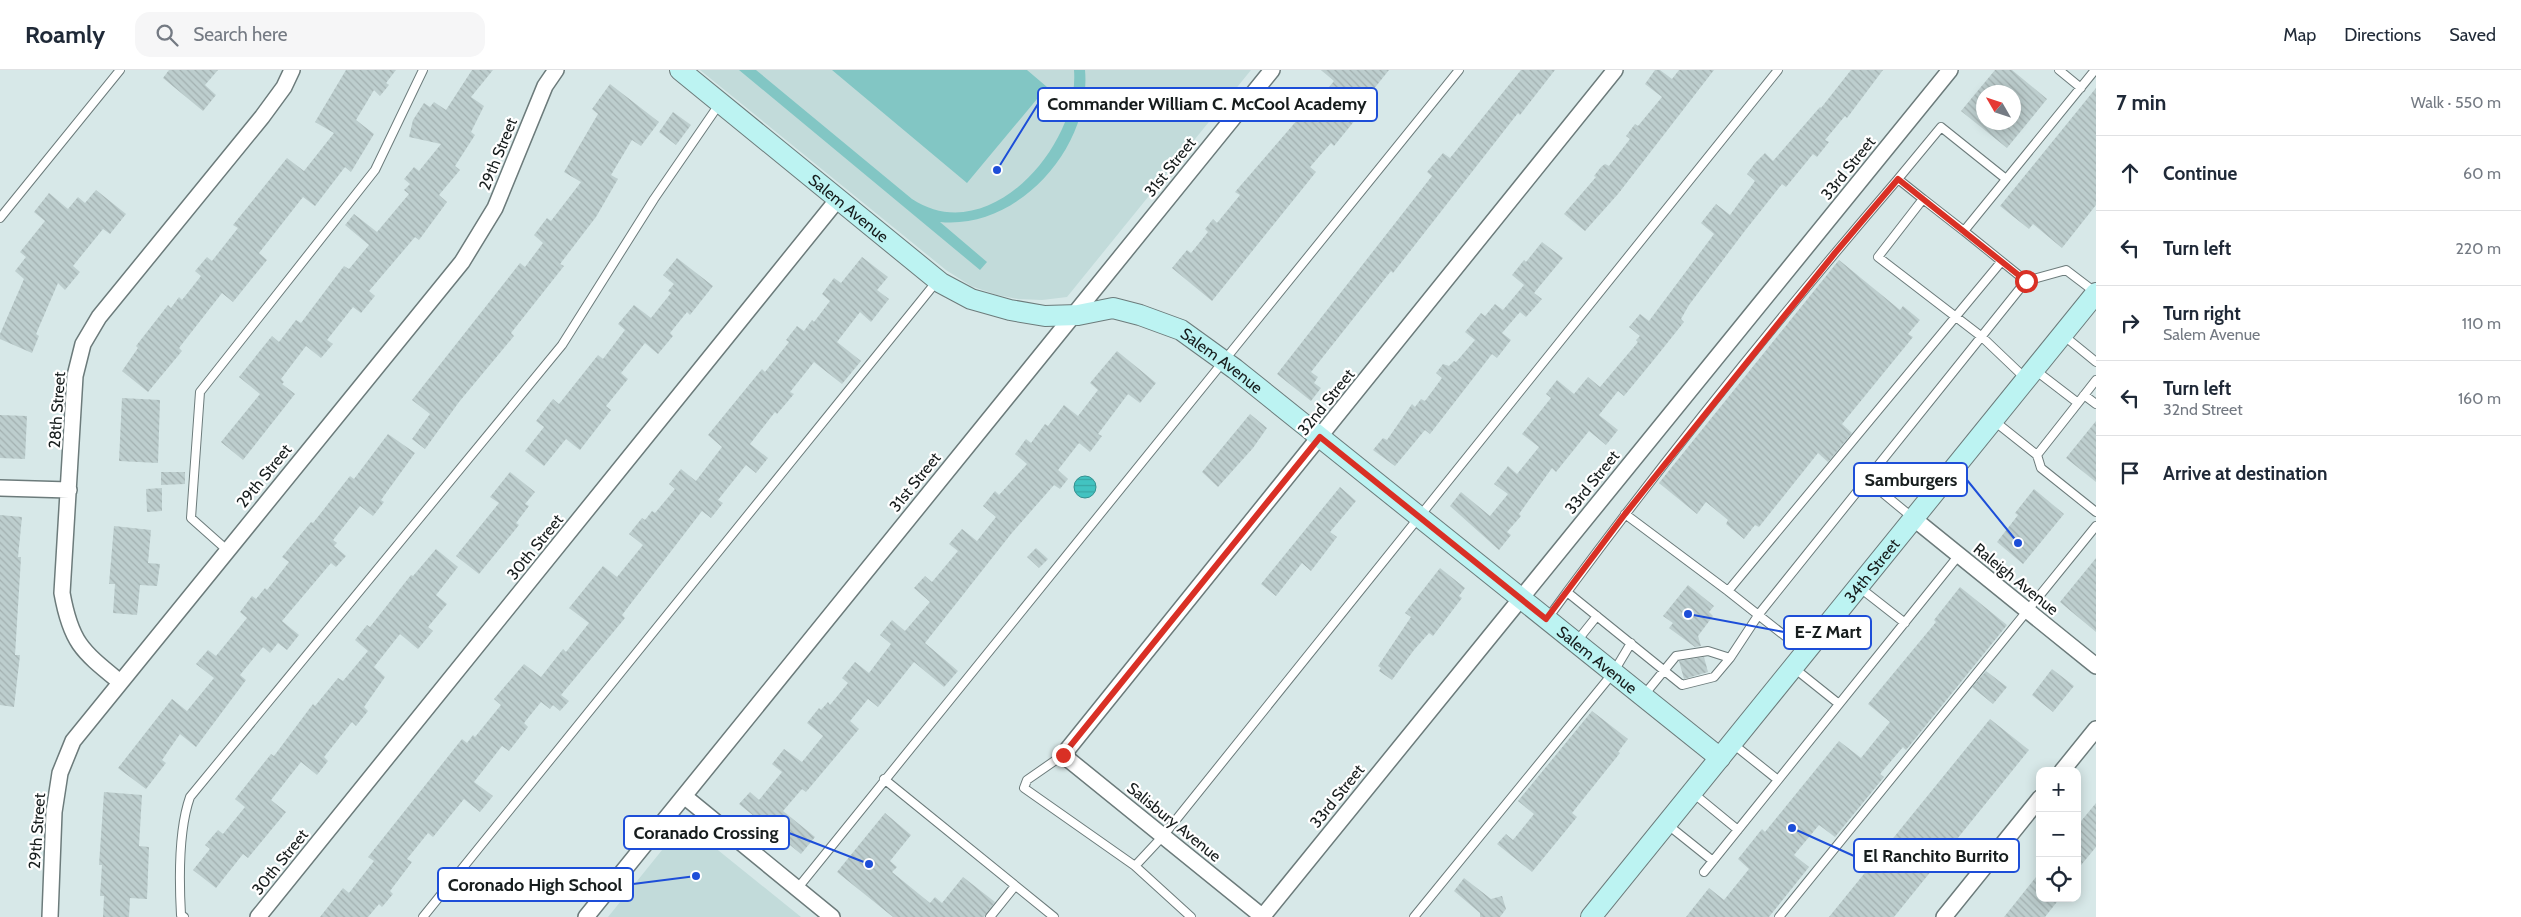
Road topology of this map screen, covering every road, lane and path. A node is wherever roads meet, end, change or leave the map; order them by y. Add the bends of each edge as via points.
1 (120, 70) edge
2 (292, 70) edge
3 (423, 70) edge
4 (556, 70) edge
5 (680, 70) edge
6 (1272, 70) edge
7 (1458, 70) edge
8 (1615, 70) edge
9 (1778, 70) edge
10 (1950, 70) edge
11 (2059, 70) edge
12 (2095, 70) edge
13 (2081, 88) junction
14 (720, 103) junction
15 (1898, 179) junction
16 (2006, 179) junction
17 (838, 199) junction
18 (1923, 199) junction
19 (0, 218) edge
20 (1964, 232) junction
21 (2001, 262) junction
22 (937, 280) junction
23 (2026, 281) junction
24 (2096, 293) edge
25 (1072, 315) junction
26 (1956, 318) junction
27 (2063, 334) junction
28 (1982, 338) junction
29 (1224, 361) junction
30 (2096, 362) edge
31 (2030, 374) junction
32 (2096, 380) edge
33 (2084, 395) junction
34 (2078, 403) junction
35 (2096, 404) edge
36 (1993, 420) junction
37 (1320, 437) junction
38 (2036, 455) junction
39 (1867, 480) junction
40 (0, 488) edge
41 (69, 490) junction
42 (2096, 512) edge
43 (1625, 514) junction
44 (1419, 516) junction
45 (1914, 518) junction
46 (2096, 526) edge
47 (227, 550) junction
48 (1959, 555) junction
49 (1858, 587) junction
50 (1728, 591) junction
51 (1567, 592) junction
52 (1520, 598) junction
53 (2027, 611) junction
54 (1759, 614) junction
55 (1597, 616) junction
56 (1546, 619) junction
57 (1905, 623) junction
58 (1576, 642) junction
59 (1631, 643) junction
60 (1806, 652) junction
61 (1730, 658) junction
62 (2096, 666) edge
63 (1793, 668) junction
64 (1664, 670) junction
65 (1613, 673) junction
66 (120, 682) junction
67 (1643, 697) junction
68 (1839, 704) junction
69 (2096, 728) edge
70 (1726, 750) junction
71 (1063, 755) junction
72 (2065, 767) edge
73 (884, 779) junction
74 (1778, 780) junction
75 (1692, 792) junction
76 (684, 796) junction
77 (2036, 803) edge
78 (1666, 824) junction
79 (1738, 830) junction
80 (1163, 836) junction
81 (1713, 861) junction
82 (1134, 866) junction
83 (1704, 872) dead end
84 (1015, 886) junction
85 (797, 889) junction
86 (1256, 915) edge
87 (50, 917) edge
88 (184, 917) edge
89 (258, 917) edge
90 (423, 917) edge
91 (586, 917) edge
92 (832, 917) edge
93 (990, 917) edge
94 (1054, 917) edge
95 (1191, 917) edge
96 (1414, 917) edge
97 (1591, 917) edge
98 (1779, 917) edge
99 (1944, 917) edge

1 - 19 lane
2 - 41 street, 28th Street via 262,117 99,317 83,344 75,376
3 - 47 lane via 375,170 200,392 191,518
4 - 47 street, 29th Street via 544,86 495,208 478,239
5 - 14 street, Salem Avenue
6 - 25 street, 31st Street
7 - 29 lane
8 - 37 street, 32nd Street
9 - 44 lane
10 - 52 street, 33rd Street
11 - 13 lane
12 - 13 lane
13 - 16 lane
14 - 17 street, Salem Avenue
14 - 88 lane via 654,199 562,345 190,797 184,815 180,898 181,915
15 - 16 lane via 1941,127
15 - 18 lane
15 - 43 lane
16 - 20 lane
17 - 22 street, Salem Avenue
17 - 89 street, 30th Street
18 - 20 lane
18 - 26 lane via 1878,257
20 - 21 lane
21 - 23 lane
21 - 26 lane
22 - 25 street, Salem Avenue via 971,299 1010,310 1045,316
22 - 90 lane
23 - 24 lane via 2066,270
23 - 28 lane
24 - 27 street, 34th Street
25 - 29 street, Salem Avenue via 1113,308 1140,315 1181,330
25 - 76 street, 31st Street
26 - 28 lane
26 - 50 lane
27 - 30 lane
27 - 31 street, 34th Street
28 - 31 lane
28 - 39 lane
29 - 37 street, Salem Avenue
29 - 73 lane
31 - 34 lane
31 - 36 street, 34th Street
32 - 33 lane
33 - 34 lane
33 - 35 lane
34 - 38 lane
36 - 38 lane
36 - 45 street, 34th Street
37 - 44 street, Salem Avenue
37 - 71 street, 32nd Street
38 - 42 lane via 2041,468
39 - 45 lane
39 - 54 lane
40 - 41 street
41 - 66 street, 28th Street via 62,593 67,619 84,653
43 - 50 lane
43 - 51 lane
44 - 52 street, Salem Avenue
44 - 80 lane
45 - 48 street, Raleigh Avenue
45 - 49 street, 34th Street
46 - 53 lane
47 - 66 street, 29th Street
48 - 53 street, Raleigh Avenue
48 - 57 lane
49 - 57 lane
49 - 60 street, 34th Street
50 - 54 lane
51 - 55 lane
51 - 56 lane
52 - 56 street, Salem Avenue
52 - 86 street, 33rd Street
53 - 62 street, Raleigh Avenue
53 - 98 lane
54 - 60 lane
54 - 61 lane
55 - 58 lane
55 - 59 lane
56 - 58 street, Salem Avenue
57 - 68 lane
58 - 65 street, Salem Avenue
59 - 64 lane
59 - 65 lane
60 - 63 street, 34th Street
61 - 64 lane via 1708,651 1676,656
61 - 64 lane via 1714,676 1682,685
63 - 68 lane
63 - 70 street, 34th Street
64 - 67 lane
65 - 67 street, Salem Avenue
65 - 96 lane
66 - 87 street, 29th Street via 73,740 60,773 54,812
67 - 70 street, Salem Avenue
68 - 74 lane
69 - 72 street
70 - 74 lane
70 - 75 street, 34th Street
71 - 80 street, Salisbury Avenue
71 - 82 lane via 1027,780 1024,788
73 - 84 lane
73 - 85 lane
74 - 79 lane
75 - 78 street, 34th Street
75 - 79 lane
76 - 85 street
76 - 91 street, 31st Street
77 - 99 street
78 - 81 lane
78 - 97 street, 34th Street
79 - 81 lane
80 - 82 lane
80 - 86 street, Salisbury Avenue
81 - 83 lane
82 - 95 lane
84 - 93 lane
84 - 94 lane
85 - 92 street

